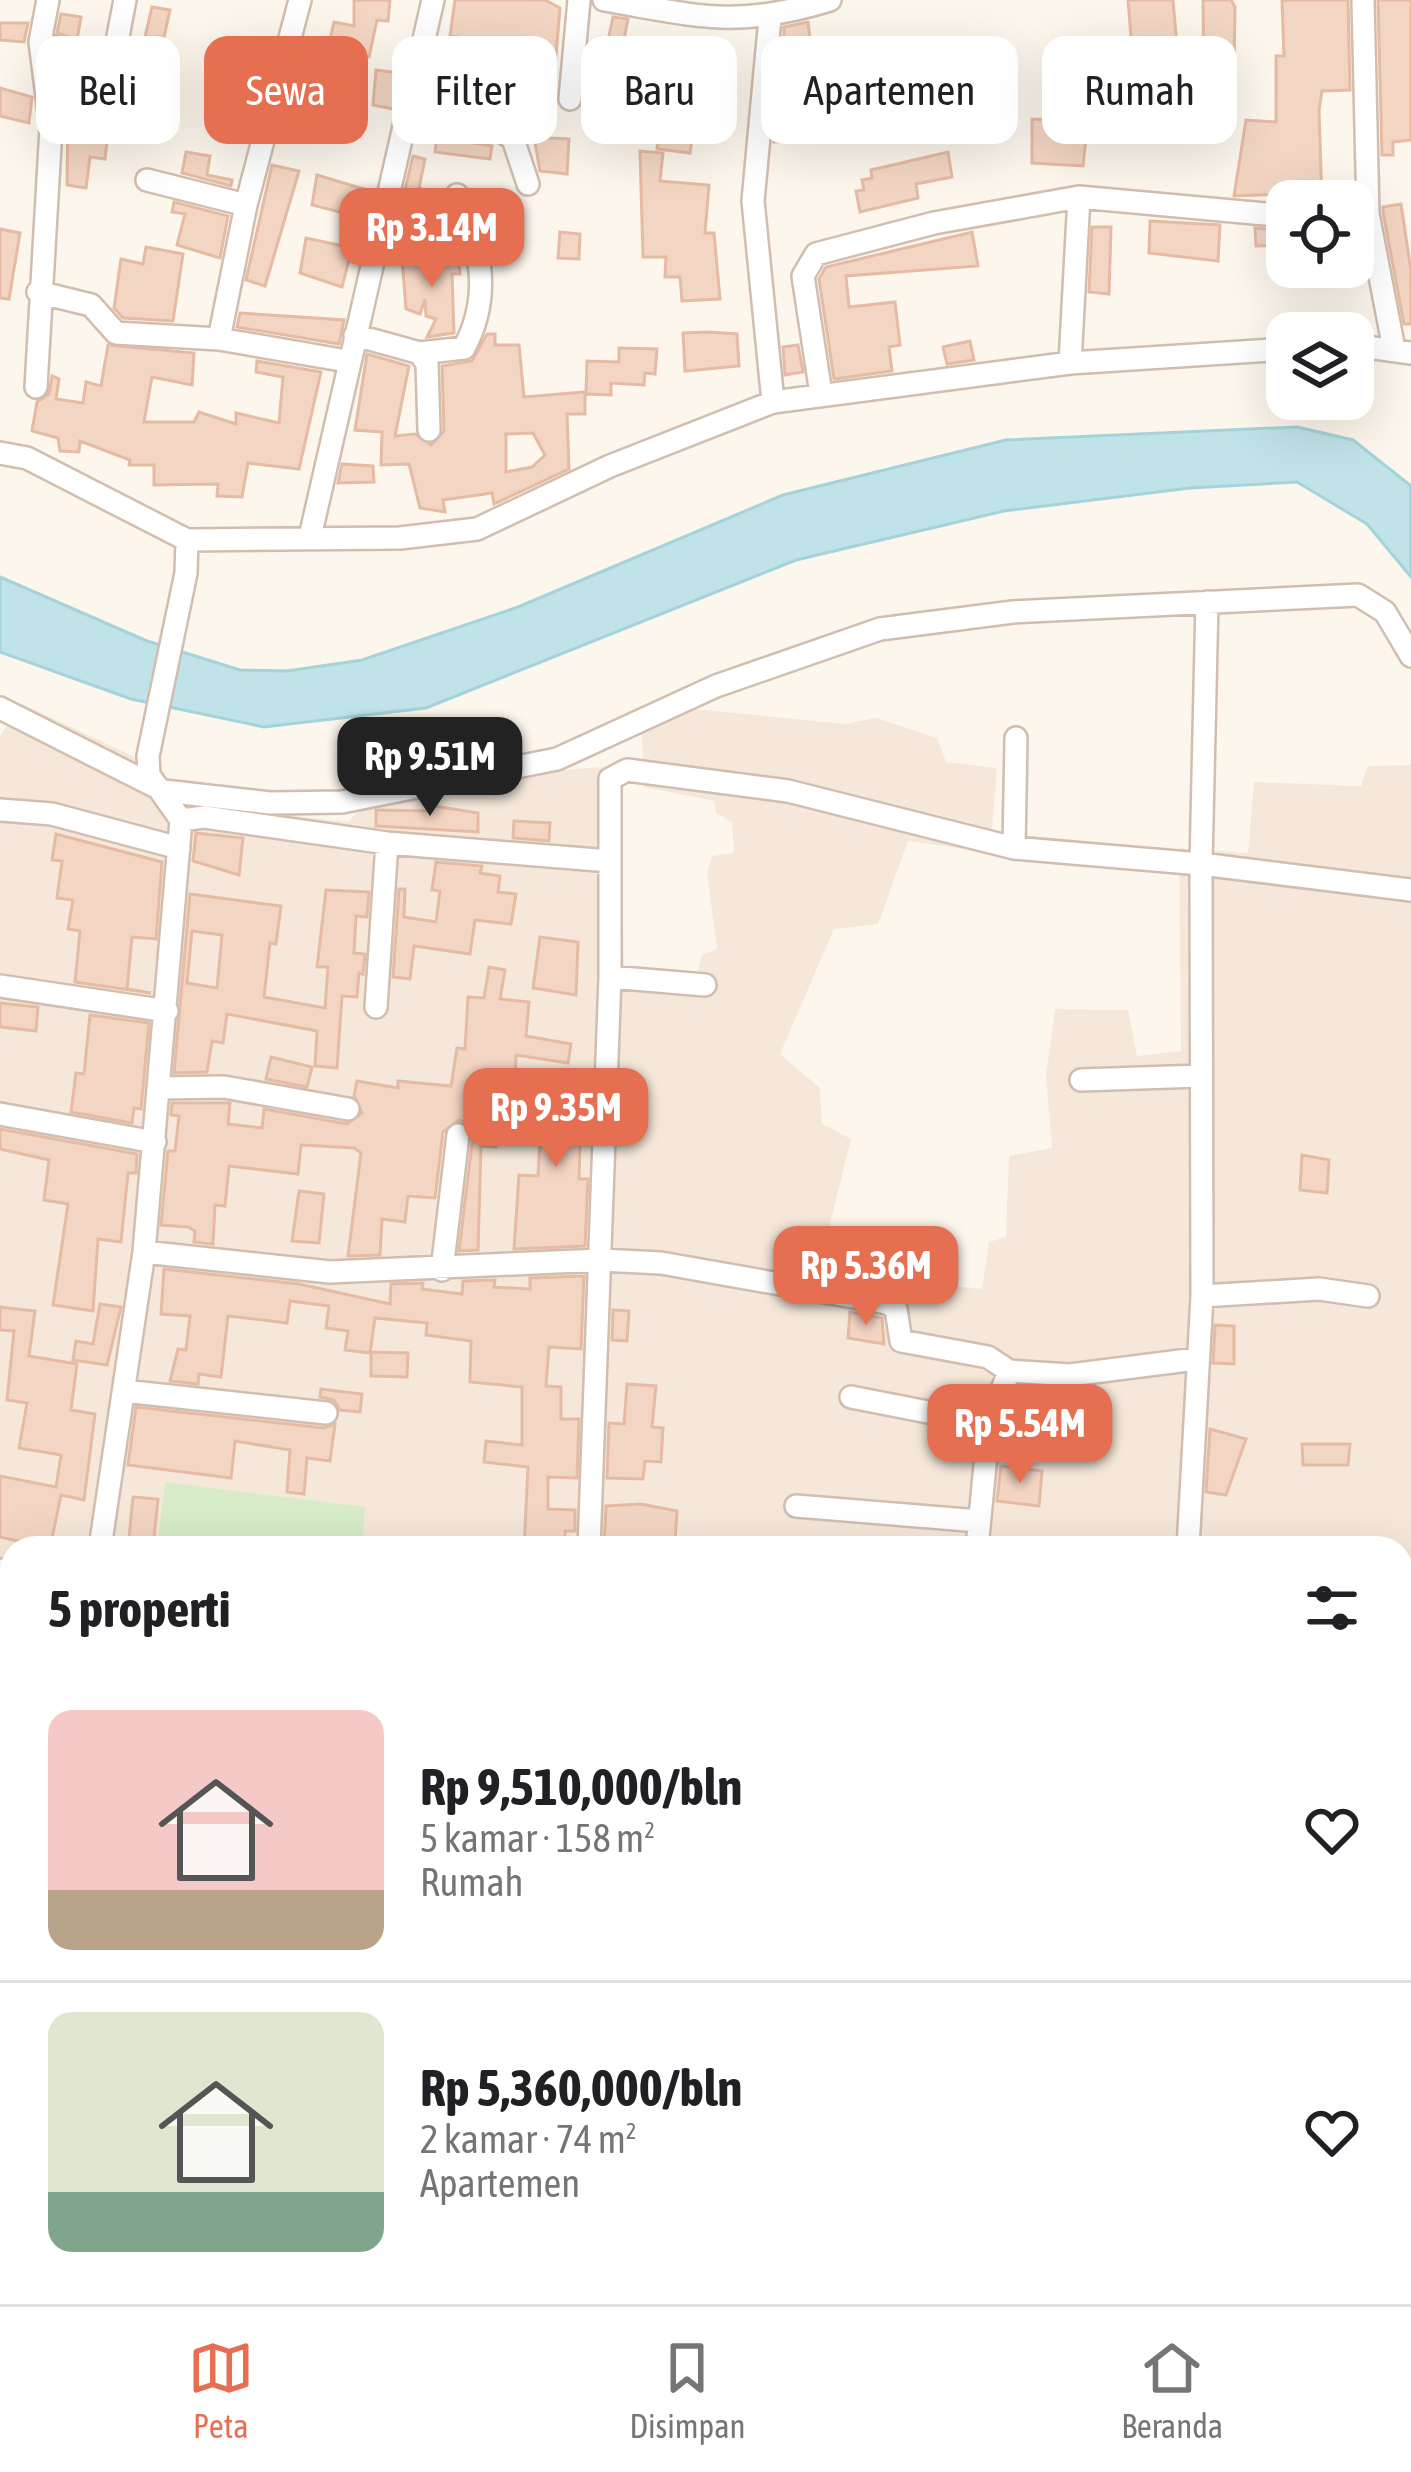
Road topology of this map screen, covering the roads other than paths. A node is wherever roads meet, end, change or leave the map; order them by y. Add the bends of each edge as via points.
1 (48, 0) edge
2 (124, 0) edge
3 (300, 0) edge
4 (433, 0) edge
5 (580, 0) edge
6 (604, 0) edge
7 (830, 0) edge
8 (1363, 0) edge
9 (770, 18) junction
10 (41, 36) edge
11 (118, 36) edge
12 (424, 36) edge
13 (570, 99) dead end
14 (50, 144) edge
15 (399, 144) edge
16 (515, 144) edge
17 (147, 180) dead end
18 (1360, 180) edge
19 (528, 184) dead end
20 (458, 195) dead end
21 (1079, 197) junction
22 (246, 205) junction
23 (1266, 214) edge
24 (1374, 259) edge
25 (38, 292) junction
26 (355, 335) junction
27 (219, 339) junction
28 (1266, 350) edge
29 (1403, 351) edge
30 (421, 353) junction
31 (347, 361) junction
32 (1070, 363) junction
33 (36, 387) dead end
34 (821, 394) junction
35 (773, 402) junction
36 (429, 430) dead end
37 (0, 453) edge
38 (310, 537) junction
39 (187, 540) junction
40 (1207, 602) junction
41 (1411, 656) edge
42 (0, 708) edge
43 (1016, 739) dead end
44 (164, 791) junction
45 (0, 810) edge
46 (181, 820) junction
47 (387, 843) junction
48 (179, 848) junction
49 (1014, 848) junction
50 (610, 861) junction
51 (1201, 864) junction
52 (1411, 890) edge
53 (610, 977) junction
54 (0, 986) edge
55 (705, 986) dead end
56 (376, 1007) dead end
57 (167, 1011) junction
58 (1200, 1076) junction
59 (1081, 1080) dead end
60 (159, 1088) junction
61 (348, 1108) dead end
62 (0, 1114) edge
63 (458, 1135) dead end
64 (154, 1142) junction
65 (144, 1252) junction
66 (602, 1260) junction
67 (442, 1270) junction
68 (1202, 1296) junction
69 (1368, 1296) dead end
70 (1196, 1359) junction
71 (1009, 1371) junction
72 (124, 1391) junction
73 (851, 1397) dead end
74 (326, 1413) dead end
75 (989, 1424) junction
76 (796, 1506) dead end
77 (980, 1521) junction
78 (102, 1536) edge
79 (590, 1536) edge
80 (978, 1536) edge
81 (1189, 1536) edge

1 - 10 street
2 - 11 street
3 - 22 street
4 - 12 street
5 - 13 street
6 - 9 street via 734,21
7 - 9 street
8 - 18 street
9 - 35 street via 753,201
14 - 25 street
15 - 26 street
16 - 19 street
17 - 22 street
20 - 30 street via 484,285 464,348
21 - 23 street
21 - 32 street
21 - 34 street via 816,254 803,276
22 - 27 street
24 - 29 street
25 - 27 street via 91,305 116,333
25 - 33 street
26 - 30 street
26 - 31 street
27 - 31 street
28 - 32 street
30 - 36 street
31 - 38 street
32 - 34 street
34 - 35 street
35 - 38 street via 477,530
37 - 39 street via 27,458
38 - 39 street
39 - 44 street via 148,756 149,775
40 - 41 street via 1358,595 1384,612
40 - 44 street via 1012,611 880,629 716,686 557,759 416,791 270,803
40 - 51 street
42 - 44 street
43 - 49 street
44 - 46 street
45 - 48 street via 73,819
46 - 47 street
46 - 48 street
47 - 50 street
47 - 56 street
48 - 57 street
49 - 50 street via 788,791 627,770 610,778
49 - 51 street
50 - 53 street
51 - 52 street
51 - 58 street
53 - 55 street
53 - 66 street
54 - 57 street
57 - 60 street
58 - 59 street
58 - 68 street
60 - 61 street via 224,1087
60 - 64 street
62 - 64 street
63 - 67 street
64 - 65 street
65 - 67 street via 331,1272
65 - 72 street
66 - 67 street
66 - 71 street via 887,1303 896,1309 901,1341 988,1357
66 - 79 street
68 - 69 street via 1319,1288
68 - 70 street
70 - 71 street via 1070,1376
70 - 81 street
71 - 75 street
72 - 74 street
72 - 78 street
73 - 75 street
75 - 77 street
76 - 77 street
77 - 80 street

